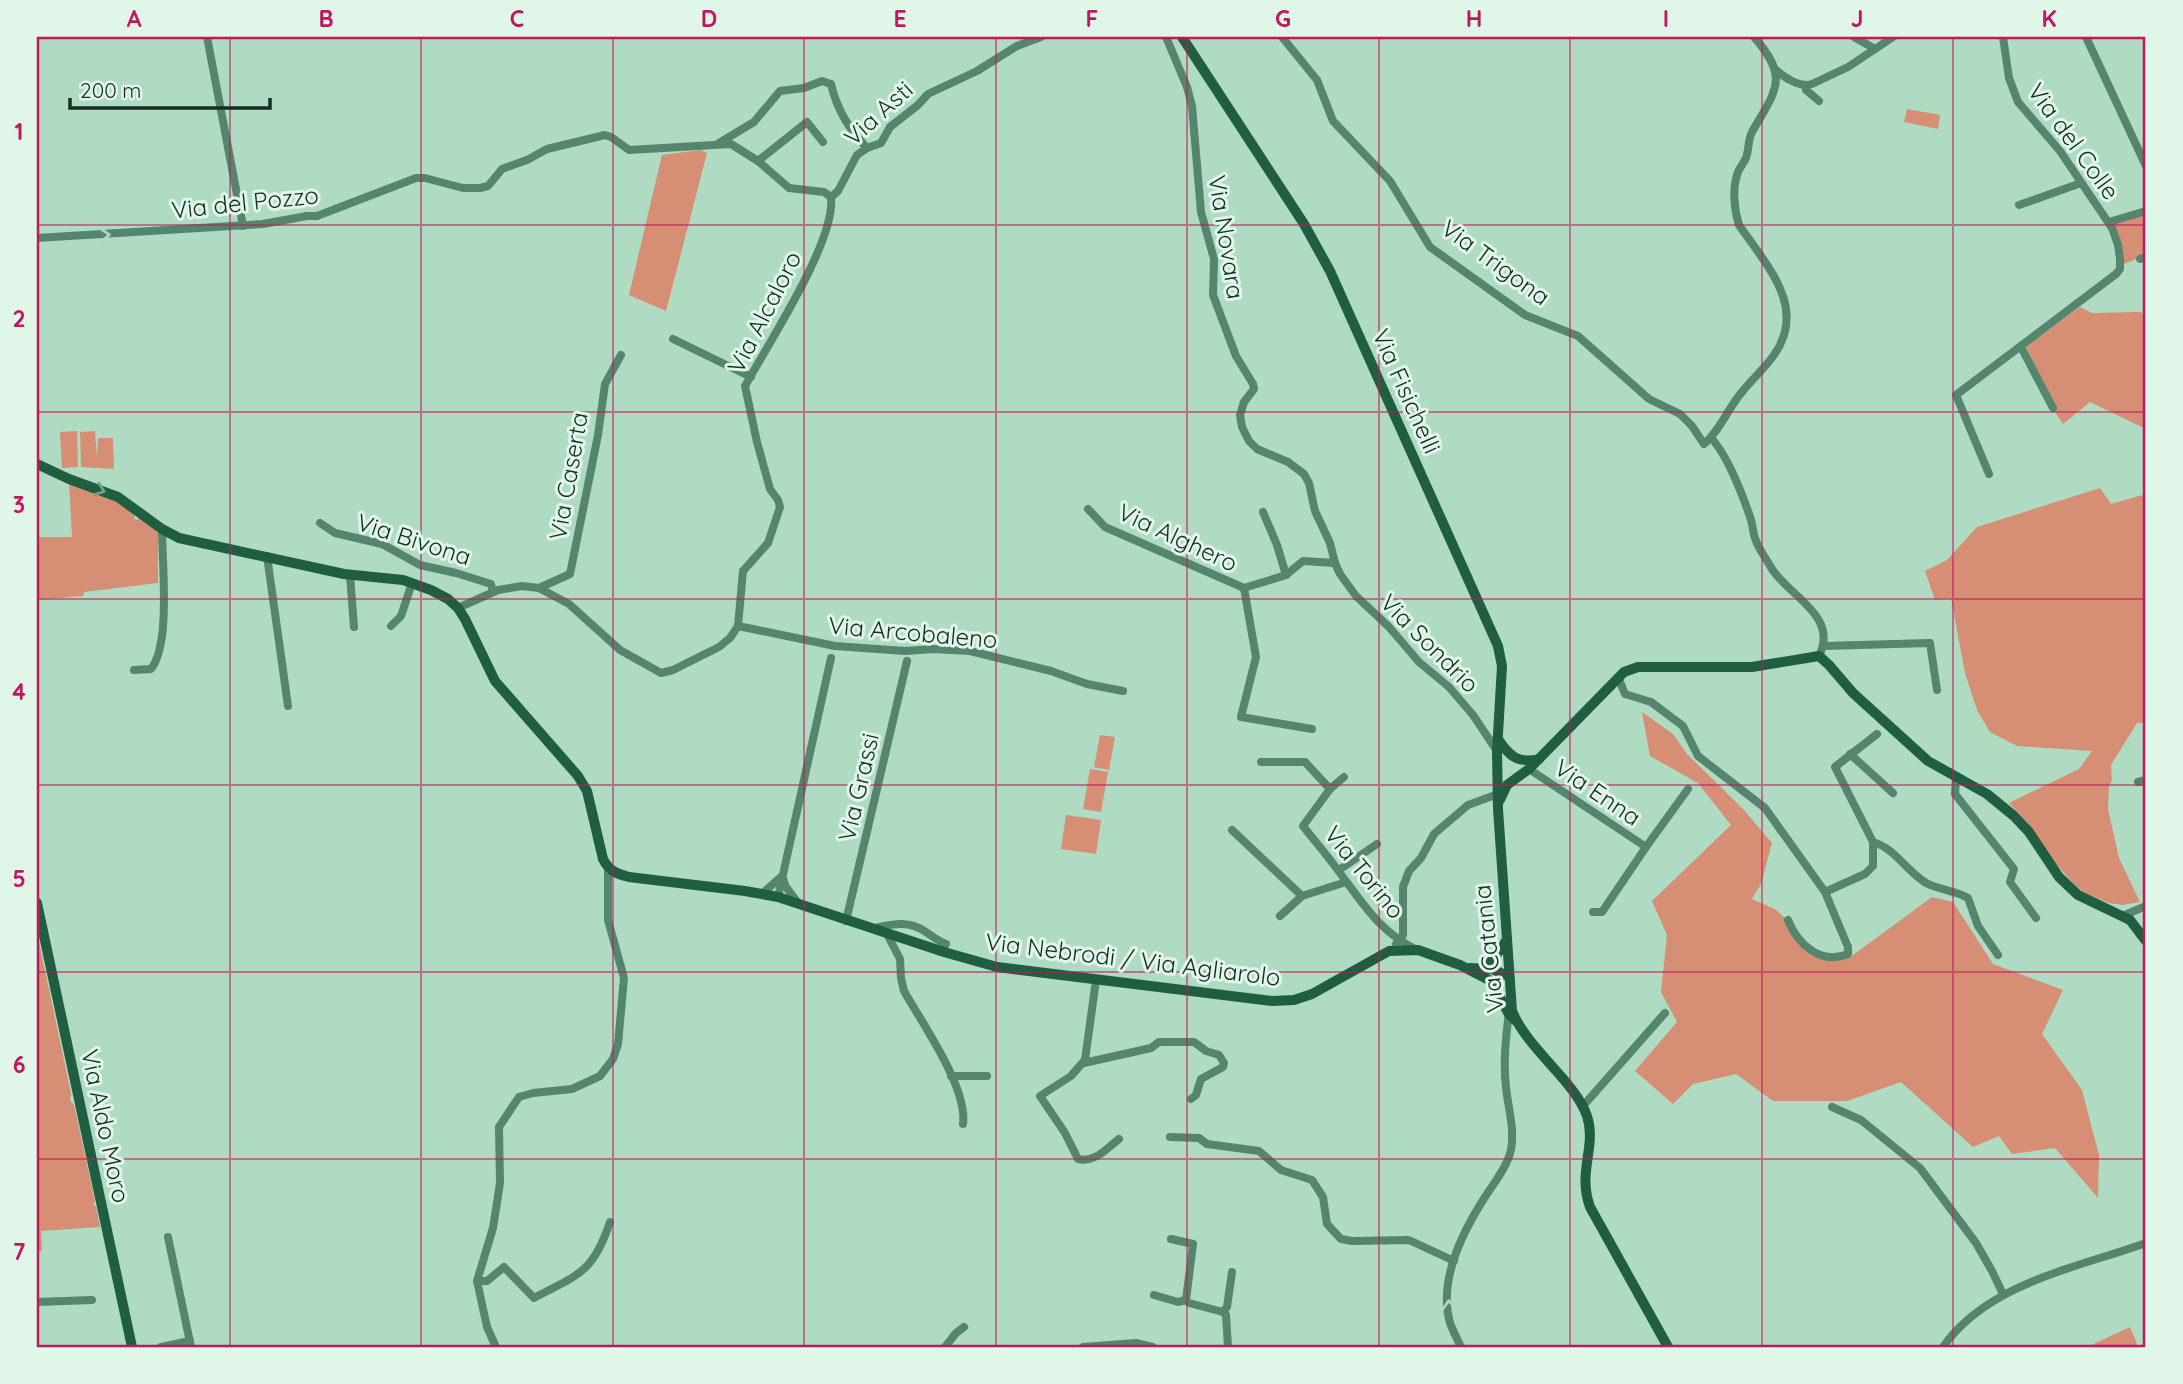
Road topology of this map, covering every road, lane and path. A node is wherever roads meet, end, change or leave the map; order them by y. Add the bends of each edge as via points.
1 (207, 37) edge
2 (1041, 37) edge
3 (1166, 37) edge
4 (1182, 37) edge
5 (1282, 37) edge
6 (1755, 37) edge
7 (1854, 37) edge
8 (1893, 37) edge
9 (2003, 37) edge
10 (2086, 37) edge
11 (1875, 49) junction
12 (1776, 70) junction
13 (1805, 86) junction
14 (1819, 101) dead end
15 (823, 142) dead end
16 (719, 143) junction
17 (867, 148) junction
18 (758, 161) junction
19 (2146, 166) edge
20 (2081, 183) junction
21 (831, 197) junction
22 (2019, 205) dead end
23 (2146, 211) edge
24 (2109, 222) junction
25 (243, 226) junction
26 (37, 238) edge
27 (673, 339) dead end
28 (2021, 347) junction
29 (621, 355) dead end
30 (751, 377) junction
31 (2053, 408) dead end
32 (1707, 441) junction
33 (37, 464) edge
34 (1989, 474) dead end
35 (1088, 509) dead end
36 (1263, 512) dead end
37 (320, 523) dead end
38 (162, 529) junction
39 (267, 556) junction
40 (1335, 563) junction
41 (350, 575) junction
42 (1286, 575) junction
43 (412, 583) junction
44 (539, 588) junction
45 (1244, 588) junction
46 (493, 592) junction
47 (458, 608) junction
48 (391, 626) dead end
49 (738, 626) junction
50 (354, 627) dead end
51 (1821, 651) junction
52 (831, 658) dead end
53 (907, 661) dead end
54 (134, 670) dead end
55 (1618, 677) junction
56 (1937, 690) dead end
57 (1123, 691) dead end
58 (288, 706) dead end
59 (1312, 729) dead end
60 (1877, 734) dead end
61 (1498, 739) junction
62 (1497, 751) junction
63 (1850, 754) junction
64 (1261, 762) dead end
65 (1525, 768) junction
66 (1497, 769) junction
67 (1344, 777) dead end
68 (1956, 778) junction
69 (1330, 789) junction
70 (1688, 789) dead end
71 (1893, 793) dead end
72 (1498, 794) junction
73 (1498, 809) junction
74 (1232, 830) dead end
75 (1872, 842) junction
76 (1377, 844) dead end
77 (1646, 847) junction
78 (608, 868) junction
79 (1339, 870) junction
80 (782, 876) junction
81 (1346, 882) junction
82 (1825, 892) junction
83 (762, 894) junction
84 (1302, 896) junction
85 (778, 897) junction
86 (851, 903) junction
87 (800, 905) junction
88 (2146, 906) edge
89 (37, 908) edge
90 (1592, 912) dead end
91 (828, 914) junction
92 (1280, 916) dead end
93 (2122, 916) junction
94 (2036, 918) dead end
95 (1788, 920) dead end
96 (846, 921) junction
97 (867, 927) junction
98 (887, 934) junction
99 (1399, 941) junction
100 (1506, 941) junction
101 (2146, 941) edge
102 (945, 948) junction
103 (1418, 950) junction
104 (1389, 951) junction
105 (1998, 955) dead end
106 (1484, 973) junction
107 (1508, 976) junction
108 (1096, 980) junction
109 (1665, 1013) dead end
110 (1512, 1014) junction
111 (1507, 1033) junction
112 (1084, 1063) junction
113 (951, 1076) junction
114 (986, 1076) dead end
115 (1191, 1099) dead end
116 (1583, 1106) junction
117 (1832, 1107) dead end
118 (963, 1124) dead end
119 (1170, 1137) dead end
120 (1119, 1139) dead end
121 (610, 1222) dead end
122 (168, 1237) dead end
123 (1171, 1238) dead end
124 (2146, 1243) edge
125 (1454, 1261) junction
126 (1232, 1272) dead end
127 (477, 1281) junction
128 (2003, 1294) junction
129 (1154, 1295) dead end
130 (92, 1300) dead end
131 (1186, 1300) junction
132 (37, 1302) edge
133 (1223, 1312) junction
134 (964, 1327) dead end
135 (191, 1344) edge
136 (132, 1347) edge
137 (161, 1347) edge
138 (496, 1347) edge
139 (945, 1347) edge
140 (1083, 1347) edge
141 (1153, 1347) edge
142 (1228, 1347) edge
143 (1461, 1347) edge
144 (1668, 1347) edge
145 (1943, 1347) edge

1 - 25 street
2 - 17 street, Via Asti via 928,94 890,127 881,143
3 - 40 street, Via Novara via 1192,106 1201,212 1214,254 1213,295 1254,389 1244,402 1242,427 1257,449 1288,462 1307,478
4 - 61 street, Via Fisichelli via 1330,271 1498,646 1502,666
5 - 32 street, Via Trigona via 1317,80 1333,121 1390,181 1430,247 1525,316 1578,336 1649,398 1680,414
6 - 12 street
7 - 11 street
8 - 11 street
9 - 20 street, Via del Colle via 2018,102
10 - 19 street
11 - 13 street via 1839,72
12 - 13 street
12 - 32 street via 1772,100 1751,134 1738,173 1736,215 1780,288 1787,305 1786,328 1773,357 1731,404
13 - 14 street
15 - 18 street via 807,122
16 - 17 street via 754,122 780,91 822,81 831,84 845,123
16 - 18 street, Via del Pozzo via 737,147
16 - 25 street, Via del Pozzo via 629,150 611,137 598,135 547,149 502,169 488,186 463,188 416,178 329,213
17 - 21 street, Via Asti via 854,159
18 - 21 street, Via del Pozzo via 789,188
20 - 22 street
20 - 24 street, Via del Colle
21 - 30 street, Via Alcaloro via 828,226 805,280
23 - 24 street
24 - 28 street, Via del Colle via 2118,245 2120,269
26 -> 25 street, Via del Pozzo
27 - 30 street
28 - 31 street
28 - 34 street, Via del Colle via 1956,395
29 - 44 street, Via Caserta via 605,384 570,574
30 - 49 street, Via Alcaloro via 746,386 757,442 780,507 768,543 743,571
32 - 51 street, Via Trigona via 1730,470 1755,540 1780,580 1818,616
33 -> 38 street via 118,497
35 - 45 street, Via Alghero via 1105,527
36 - 42 street
37 - 46 street, Via Bivona via 335,533 382,544 420,565 491,584
38 - 39 street via 194,542
38 - 54 street via 163,638 151,669
39 - 41 street
39 - 58 street
40 - 42 street, Via Alghero via 1303,561
40 - 62 street, Via Sondrio via 1356,596 1461,700
41 - 43 street
41 - 50 street
42 - 45 street, Via Alghero
43 - 47 street via 440,594
43 - 48 street via 401,617
44 - 46 street via 512,586
44 - 49 street via 569,604 620,650 661,673 719,647
45 - 59 street via 1256,657 1241,717
46 - 47 street
47 - 78 street via 495,681 587,791
49 - 57 street, Via Arcobaleno via 835,646 970,651
51 - 55 street via 1752,667 1638,667
51 - 56 street via 1930,643
51 - 68 street via 1853,693 1928,761
52 - 80 street
53 - 86 street, Via Grassi
55 - 65 street via 1539,760
55 - 82 street via 1625,694 1651,702 1683,726 1698,756 1765,808
60 - 63 street
61 - 62 street, Via Fisichelli
61 - 65 street
62 - 66 street, Via Fisichelli
63 - 71 street
63 - 75 street via 1835,767
64 - 69 street via 1305,762
65 - 66 street via 1503,765
65 - 73 street via 1503,791
65 - 77 street, Via Enna
66 - 72 street, Via Fisichelli
67 - 69 street
68 - 93 street via 1987,794 2014,816 2078,895
68 - 94 street via 1955,794 2014,869 2010,882
69 - 79 street, Via Torino via 1303,826
70 - 77 street, Via Enna
72 - 73 street, Via Catania
72 - 99 street via 1455,814 1434,834 1409,871 1403,887 1404,935
73 - 100 street, Via Catania
74 - 84 street
75 - 82 street via 1870,871
75 - 105 street via 1892,851 1927,883 1968,898 1978,926
76 - 79 street
77 - 90 street, Via Enna via 1602,912
78 - 83 street, Via Nebrodi / Via Agliarolo via 629,877
78 - 127 street via 608,920 624,978 616,1052 593,1081 572,1089 526,1094 508,1111 497,1133 500,1183
79 - 81 street, Via Torino
80 - 83 street
80 - 85 street
80 - 87 street
81 - 84 street
81 - 99 street, Via Torino via 1366,910
82 - 95 street via 1848,947 1846,956 1815,953 1799,941
83 - 85 street, Via Nebrodi / Via Agliarolo
84 - 92 street
85 - 87 street, Via Nebrodi / Via Agliarolo
86 - 91 street via 841,912
86 - 96 street, Via Grassi
86 - 97 street via 854,915
87 - 91 street, Via Nebrodi / Via Agliarolo
88 - 93 street
89 - 136 street, Via Aldo Moro
91 - 96 street, Via Nebrodi / Via Agliarolo
93 - 101 street
96 - 97 street, Via Nebrodi / Via Agliarolo
97 - 98 street, Via Nebrodi / Via Agliarolo
97 - 102 street via 904,923 918,927
98 - 102 street, Via Nebrodi / Via Agliarolo
98 - 113 street via 900,959 904,991
99 - 103 street, Via Torino
99 - 104 street
100 - 106 street
100 - 107 street, Via Catania
102 - 108 street, Via Nebrodi / Via Agliarolo via 1005,968
103 - 104 street
103 - 106 street
104 - 108 street, Via Nebrodi / Via Agliarolo via 1312,994 1283,1001
106 - 107 street
106 - 110 street
107 - 110 street, Via Catania
108 - 112 street
109 - 116 street
110 - 111 street
110 - 111 street via 1514,1030
110 - 116 street, Via Catania
111 - 125 street via 1510,1152 1463,1233
112 - 115 street via 1151,1048 1159,1042 1194,1042 1219,1055 1224,1063 1201,1079
112 - 120 street via 1040,1096 1078,1159 1094,1159
113 - 114 street
113 - 118 street via 964,1108
116 - 144 street, Via Catania via 1590,1129 1584,1184 1590,1207
117 - 128 street via 1861,1121 1920,1168 1976,1243
119 - 125 street via 1199,1138 1207,1144 1259,1152 1280,1170 1312,1180 1322,1197 1327,1224 1341,1239 1409,1240
121 - 127 street via 588,1267 534,1298 504,1267 487,1281
122 - 135 street
123 - 131 street via 1193,1246
124 - 128 street
143 -> 125 street via 1450,1323 1448,1303
126 - 133 street
127 - 138 street
128 - 145 street via 1970,1315
129 - 131 street
130 - 132 street
131 - 133 street
133 - 142 street
134 - 139 street
135 - 137 street
140 - 141 street via 1136,1343

